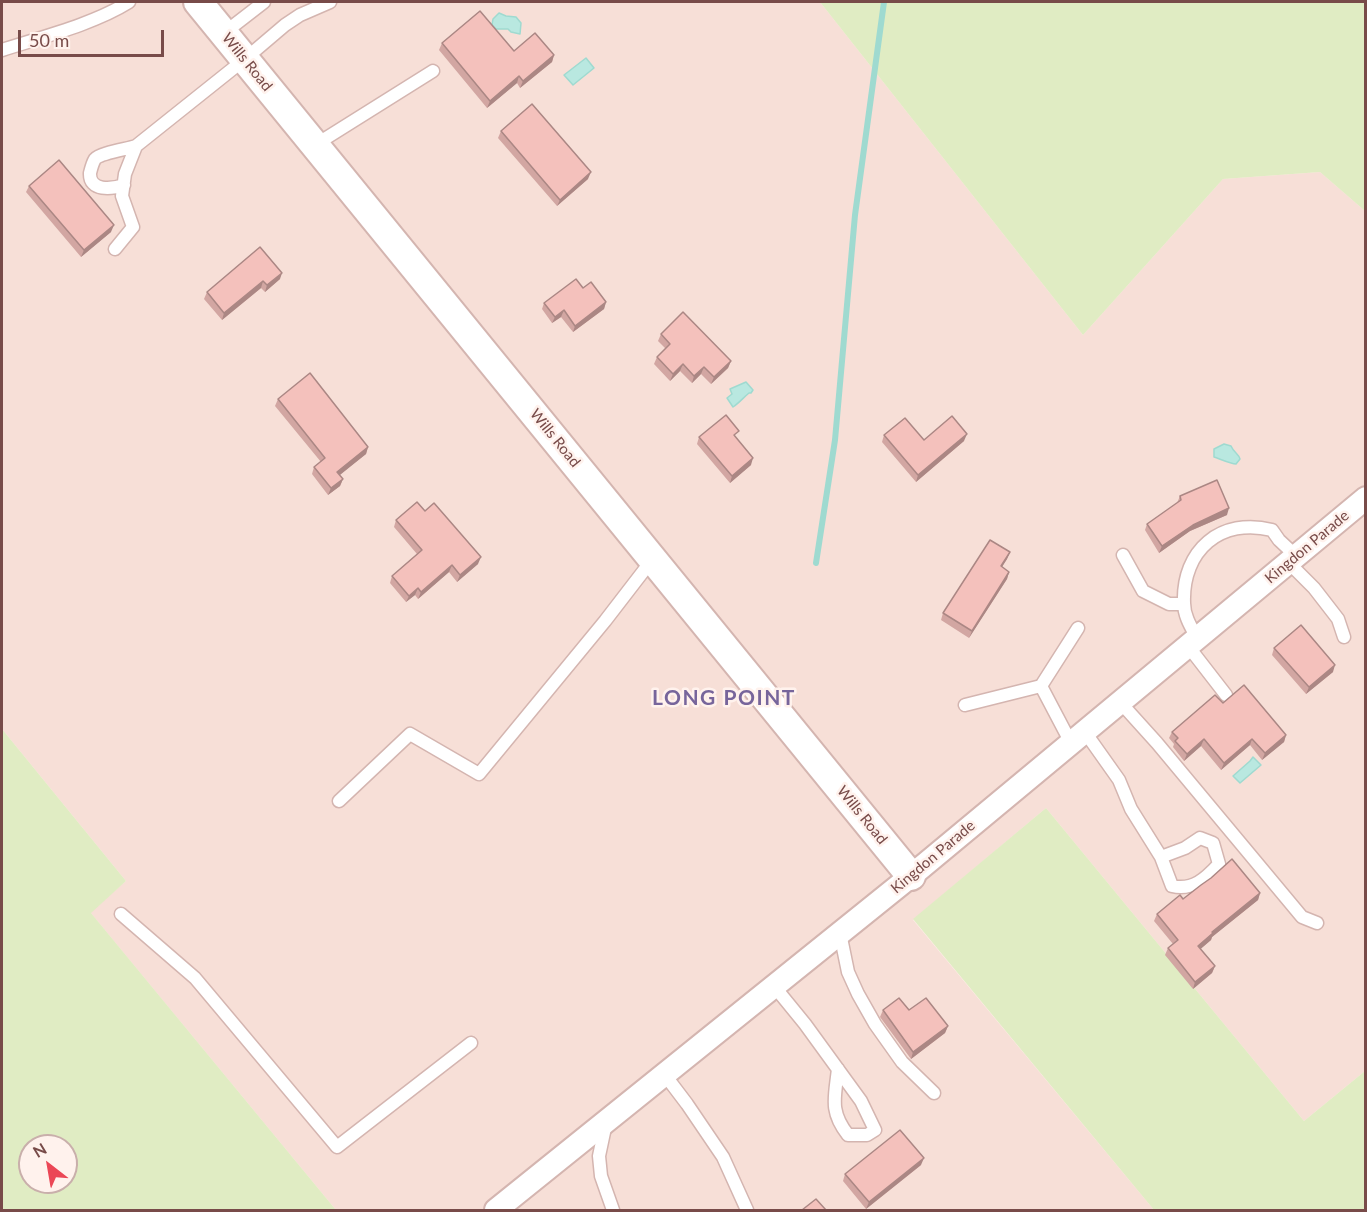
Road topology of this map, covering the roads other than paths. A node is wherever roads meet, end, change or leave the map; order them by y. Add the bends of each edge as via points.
1 (129, 2) edge
2 (198, 2) edge
3 (264, 2) edge
4 (330, 2) edge
5 (224, 33) junction
6 (2, 50) edge
7 (245, 59) junction
8 (433, 71) dead end
9 (315, 145) junction
10 (136, 146) junction
11 (124, 185) junction
12 (115, 249) dead end
13 (1363, 503) edge
14 (1123, 555) dead end
15 (653, 559) junction
16 (1292, 559) junction
17 (1184, 604) junction
18 (1078, 628) dead end
19 (1344, 638) dead end
20 (1192, 642) junction
21 (1041, 686) junction
22 (1226, 695) dead end
23 (1120, 702) junction
24 (965, 705) dead end
25 (1078, 737) junction
26 (339, 801) dead end
27 (1161, 857) junction
28 (911, 876) junction
29 (121, 914) dead end
30 (1317, 923) dead end
31 (840, 933) junction
32 (774, 986) junction
33 (471, 1043) dead end
34 (838, 1069) junction
35 (665, 1075) junction
36 (934, 1093) dead end
37 (606, 1122) junction
38 (496, 1210) edge
39 (614, 1210) edge
40 (747, 1210) edge

1 - 6 lane via 114,11
2 - 5 street, Wills Road
3 - 5 lane
4 - 7 lane via 285,25
5 - 7 street, Wills Road
7 - 9 street, Wills Road
7 - 10 lane
8 - 9 lane
9 - 15 street, Wills Road
10 - 11 lane
10 - 11 lane via 94,159 90,176 94,184 111,189
11 - 12 lane via 122,196 133,227
13 - 16 street, Kingdon Parade
14 - 17 lane via 1143,591 1169,604
15 - 26 lane via 479,774 410,734
15 - 28 street, Wills Road
16 - 17 lane via 1272,531 1242,527 1218,535 1203,545 1191,563
16 - 19 lane via 1338,619
16 - 20 street, Kingdon Parade
17 - 20 lane
18 - 21 lane
20 - 22 lane
20 - 23 street, Kingdon Parade
21 - 24 lane
21 - 25 lane
23 - 25 street, Kingdon Parade
23 - 30 lane via 1302,917
25 - 27 lane via 1119,780 1131,809
25 - 28 street, Kingdon Parade
27 - 27 lane via 1172,886 1181,888 1193,885 1219,864 1213,843 1200,838
28 - 31 street, Kingdon Parade
29 - 33 lane via 195,978 337,1148
31 - 32 street, Kingdon Parade
31 - 36 lane via 848,972 875,1024 902,1062
32 - 34 lane
32 - 35 street, Kingdon Parade
34 - 34 lane via 871,1120 875,1130 867,1135 848,1135 840,1125 834,1109
35 - 37 street, Kingdon Parade
35 - 40 lane via 723,1157
37 - 38 street, Kingdon Parade
37 - 39 lane via 599,1155 601,1176

